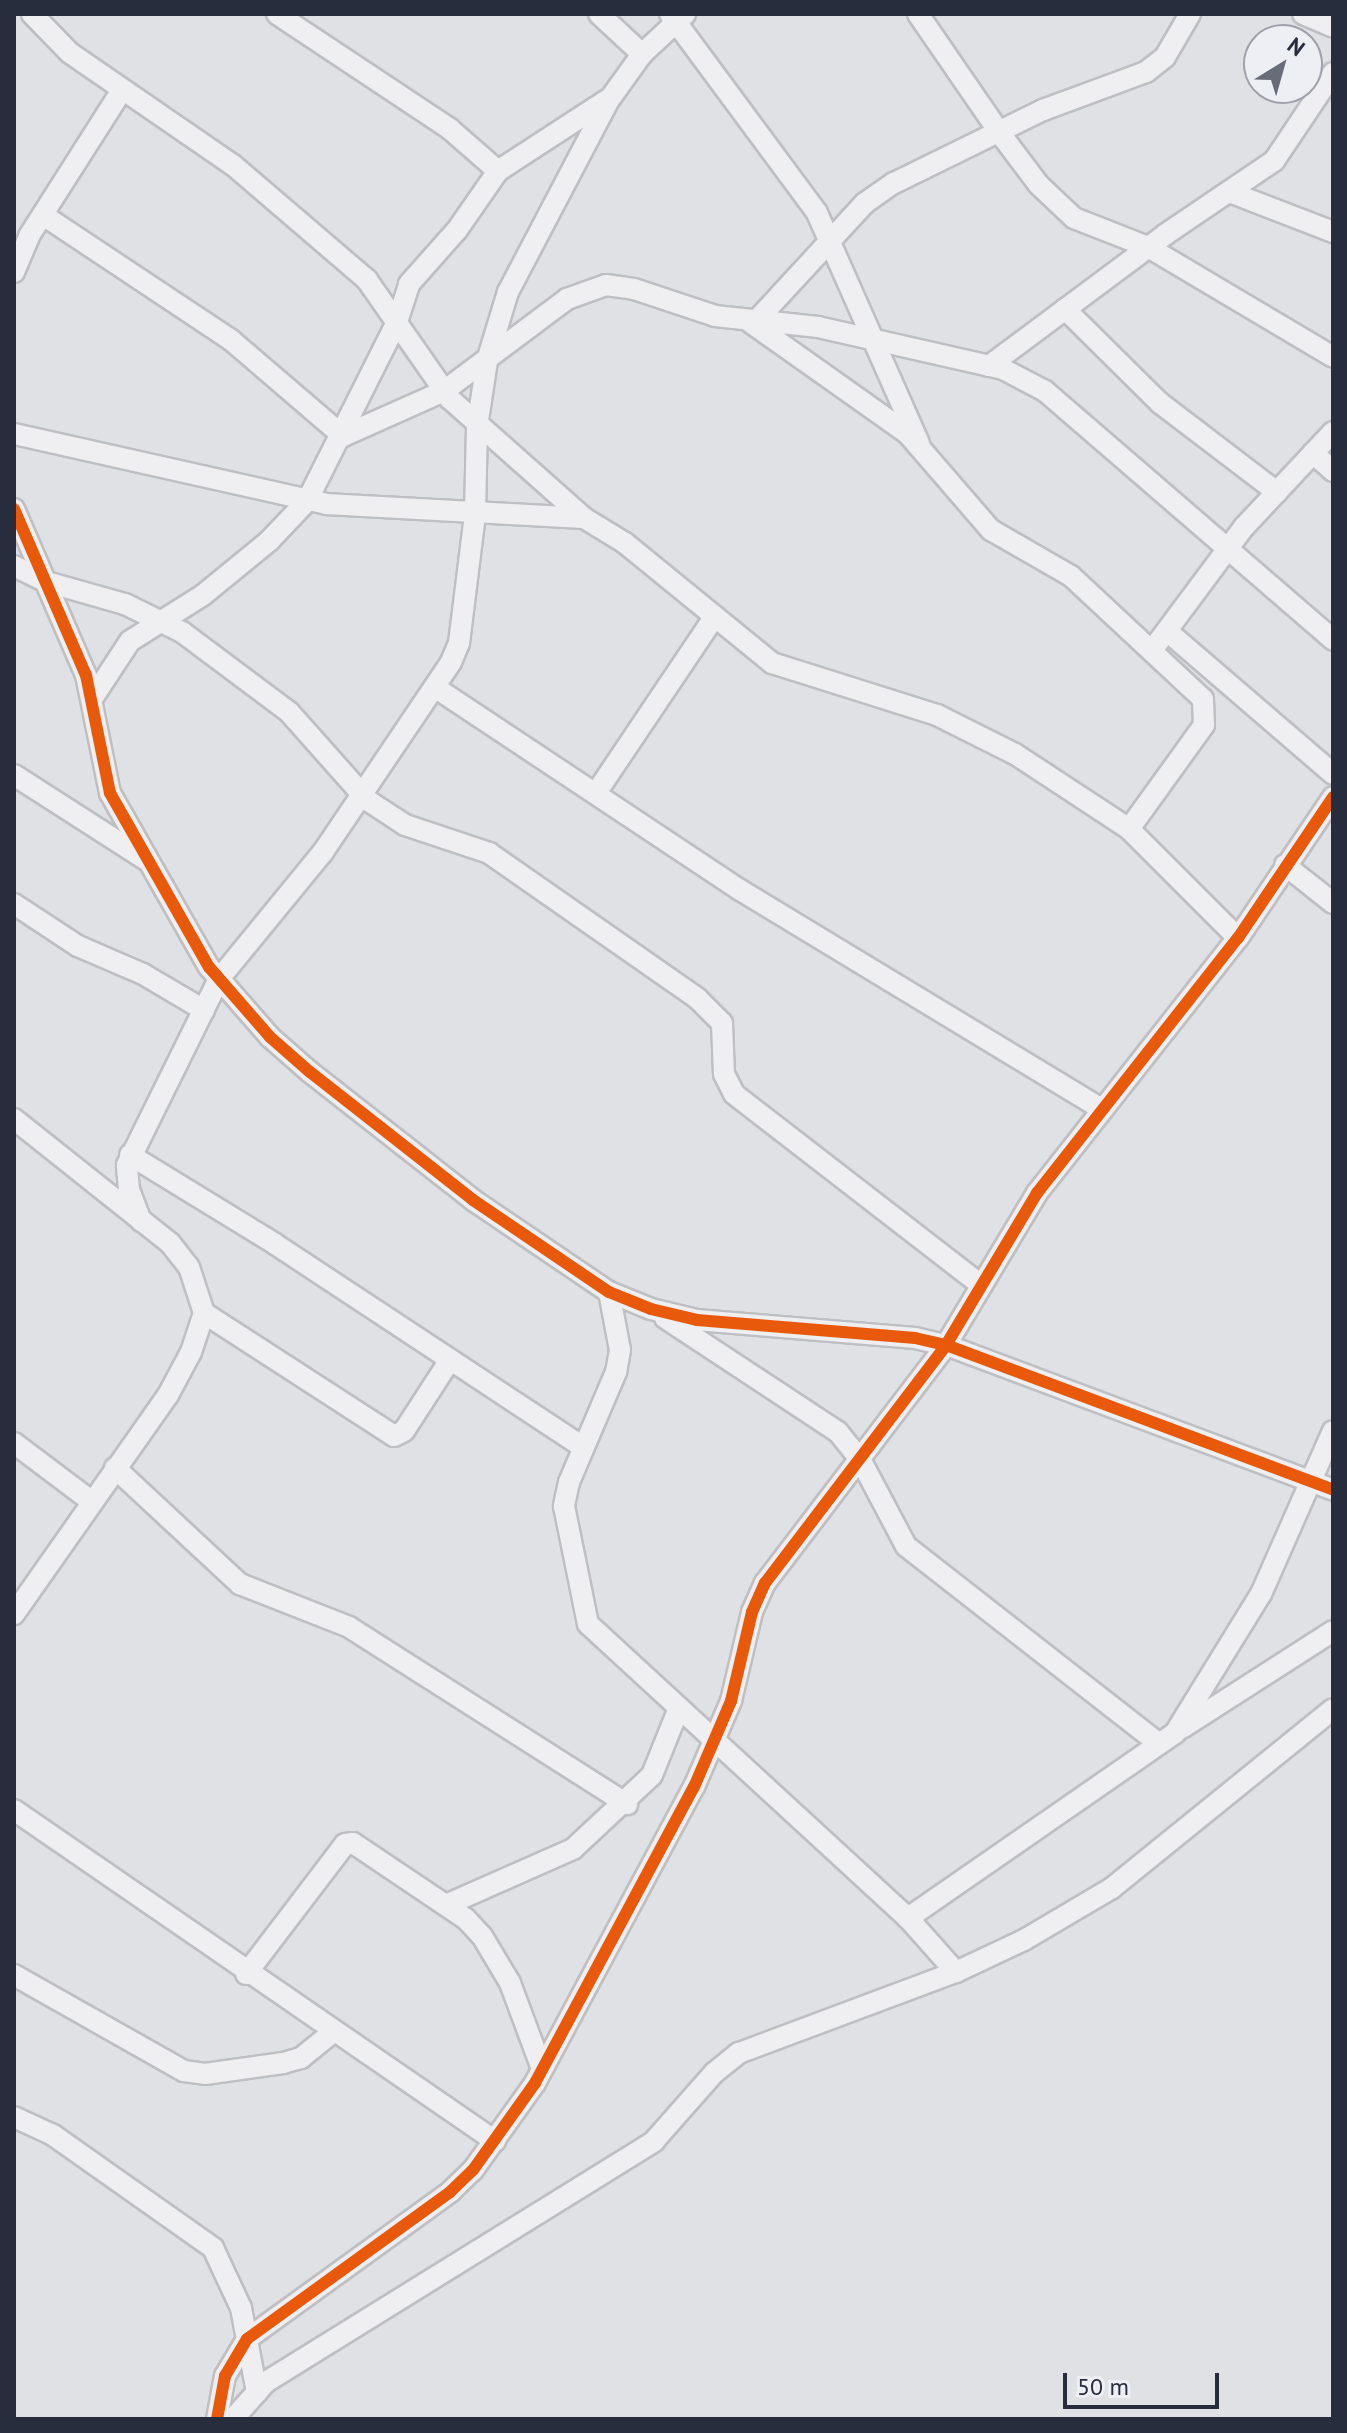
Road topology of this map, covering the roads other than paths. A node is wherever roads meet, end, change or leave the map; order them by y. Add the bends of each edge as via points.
1 (32, 14) edge
2 (277, 14) edge
3 (599, 14) edge
4 (918, 14) edge
5 (1190, 14) edge
6 (1303, 14) edge
7 (677, 17) edge
8 (1333, 27) edge
9 (642, 54) junction
10 (1333, 73) edge
11 (122, 90) junction
12 (609, 100) junction
13 (999, 132) junction
14 (498, 171) junction
15 (1232, 193) junction
16 (43, 215) junction
17 (1333, 232) edge
18 (22, 233) edge
19 (829, 237) junction
20 (1148, 247) junction
21 (14, 272) edge
22 (1065, 309) junction
23 (752, 320) junction
24 (397, 322) junction
25 (876, 338) junction
26 (1333, 357) edge
27 (487, 361) junction
28 (989, 366) junction
29 (444, 391) junction
30 (477, 427) junction
31 (1333, 432) edge
32 (14, 434) edge
33 (343, 436) junction
34 (921, 447) junction
35 (1313, 453) junction
36 (1333, 471) edge
37 (1277, 492) junction
38 (307, 501) junction
39 (14, 509) edge
40 (475, 514) junction
41 (584, 518) junction
42 (1229, 548) junction
43 (14, 566) edge
44 (47, 582) junction
45 (715, 616) junction
46 (160, 620) junction
47 (1167, 631) junction
48 (1333, 640) edge
49 (1153, 649) junction
50 (436, 688) junction
51 (92, 699) junction
52 (1333, 774) edge
53 (14, 775) edge
54 (596, 793) junction
55 (361, 796) junction
56 (1333, 797) edge
57 (1129, 829) junction
58 (149, 861) junction
59 (1285, 865) junction
60 (1333, 903) edge
61 (14, 904) edge
62 (1238, 938) junction
63 (219, 979) junction
64 (204, 1010) junction
65 (1102, 1109) junction
66 (14, 1119) edge
67 (130, 1155) junction
68 (141, 1221) junction
69 (980, 1284) junction
70 (609, 1292) junction
71 (651, 1309) junction
72 (204, 1313) junction
73 (946, 1345) junction
74 (450, 1360) junction
75 (1333, 1431) edge
76 (14, 1443) edge
77 (583, 1447) junction
78 (860, 1459) junction
79 (115, 1468) junction
80 (1310, 1482) junction
81 (1333, 1490) edge
82 (91, 1501) junction
83 (14, 1614) edge
84 (1333, 1631) edge
85 (679, 1708) junction
86 (1333, 1709) edge
87 (1167, 1738) junction
88 (714, 1740) junction
89 (627, 1804) junction
90 (14, 1810) edge
91 (446, 1905) junction
92 (908, 1918) junction
93 (956, 1972) junction
94 (246, 1974) junction
95 (14, 1975) edge
96 (332, 2033) junction
97 (542, 2069) junction
98 (14, 2117) edge
99 (495, 2141) junction
100 (247, 2339) junction
101 (257, 2393) junction
102 (217, 2419) edge
103 (233, 2419) edge

1 - 11 street via 70,53
2 - 14 street via 450,129
3 - 9 street
4 - 13 street
5 - 13 street via 1165,57 1146,72
6 - 8 street
7 - 9 street
7 - 19 street via 781,158
9 - 12 street
10 - 15 street via 1274,161
11 - 16 street
11 - 24 street via 271,195 367,280
12 - 14 street
12 - 27 street via 517,268
13 - 19 street via 894,183
13 - 20 street via 1039,185 1074,218
14 - 24 street via 457,230 409,284
15 - 17 street
15 - 20 street
16 - 18 street
16 - 33 street via 231,340
18 - 21 street
19 - 23 street
19 - 25 street
20 - 22 street
20 - 26 street
22 - 28 street
22 - 37 street via 1148,393
23 - 25 street
23 - 27 street via 690,310 634,289 606,285 567,299
23 - 34 street
24 - 29 street
24 - 33 street
25 - 28 street
25 - 34 street
27 - 29 street
27 - 30 street
28 - 42 street via 1045,391
29 - 30 street
29 - 33 street
30 - 40 street
30 - 41 street
31 - 35 street
32 - 38 street
33 - 38 street
34 - 49 street via 991,530 1071,576
35 - 36 street
35 - 37 street
37 - 42 street
38 - 40 street
38 - 46 street via 223,579
39 - 44 street
40 - 41 street
40 - 50 street via 459,643
41 - 45 street via 625,543
42 - 47 street
42 - 48 street
43 - 44 street
44 - 46 street
44 - 51 street
45 - 54 street
45 - 57 street via 772,663 975,730
46 - 51 street via 122,650
46 - 55 street via 289,712
47 - 49 street
47 - 52 street
49 - 57 street via 1203,699 1206,711 1204,725
50 - 54 street
50 - 55 street
51 - 58 street via 102,771
53 - 58 street
54 - 65 street via 842,954
55 - 63 street
55 - 69 street via 405,825 489,853 697,998 722,1023 727,1084 748,1108
56 - 59 street
57 - 62 street
58 - 63 street
59 - 60 street
59 - 62 street
61 - 64 street via 78,946 143,974
62 - 65 street
63 - 64 street
63 - 70 street via 310,1072 473,1200
64 - 67 street
65 - 69 street via 1037,1193
66 - 68 street
67 - 68 street via 129,1190
67 - 74 street
68 - 72 street via 189,1267
69 - 73 street
70 - 71 street
70 - 77 street via 618,1361
71 - 73 street via 697,1320
71 - 78 street via 818,1415
72 - 74 street via 394,1436 404,1431
72 - 79 street via 168,1395
73 - 78 street
73 - 80 street
74 - 77 street
75 - 80 street
76 - 82 street
77 - 85 street via 564,1506 583,1611 600,1637
78 - 87 street via 906,1546
78 - 88 street via 765,1583 752,1612 741,1672
79 - 82 street
79 - 89 street via 240,1584 307,1615 349,1627
80 - 81 street
80 - 87 street via 1261,1594
82 - 83 street
84 - 87 street
85 - 88 street
85 - 89 street via 652,1775
86 - 93 street via 1112,1888 1024,1940
87 - 92 street
88 - 92 street
88 - 97 street via 694,1787
89 - 91 street via 573,1849
90 - 94 street
91 - 94 street via 362,1846 345,1844
91 - 97 street via 466,1919 495,1955
92 - 93 street
93 - 101 street via 739,2053 714,2073 654,2141
94 - 96 street
95 - 96 street via 184,2071 205,2074 283,2063 301,2058
96 - 99 street
97 - 99 street
98 - 100 street via 53,2135 213,2248 241,2308
99 - 100 street via 450,2192
100 - 101 street
100 - 102 street via 225,2376
101 - 103 street

